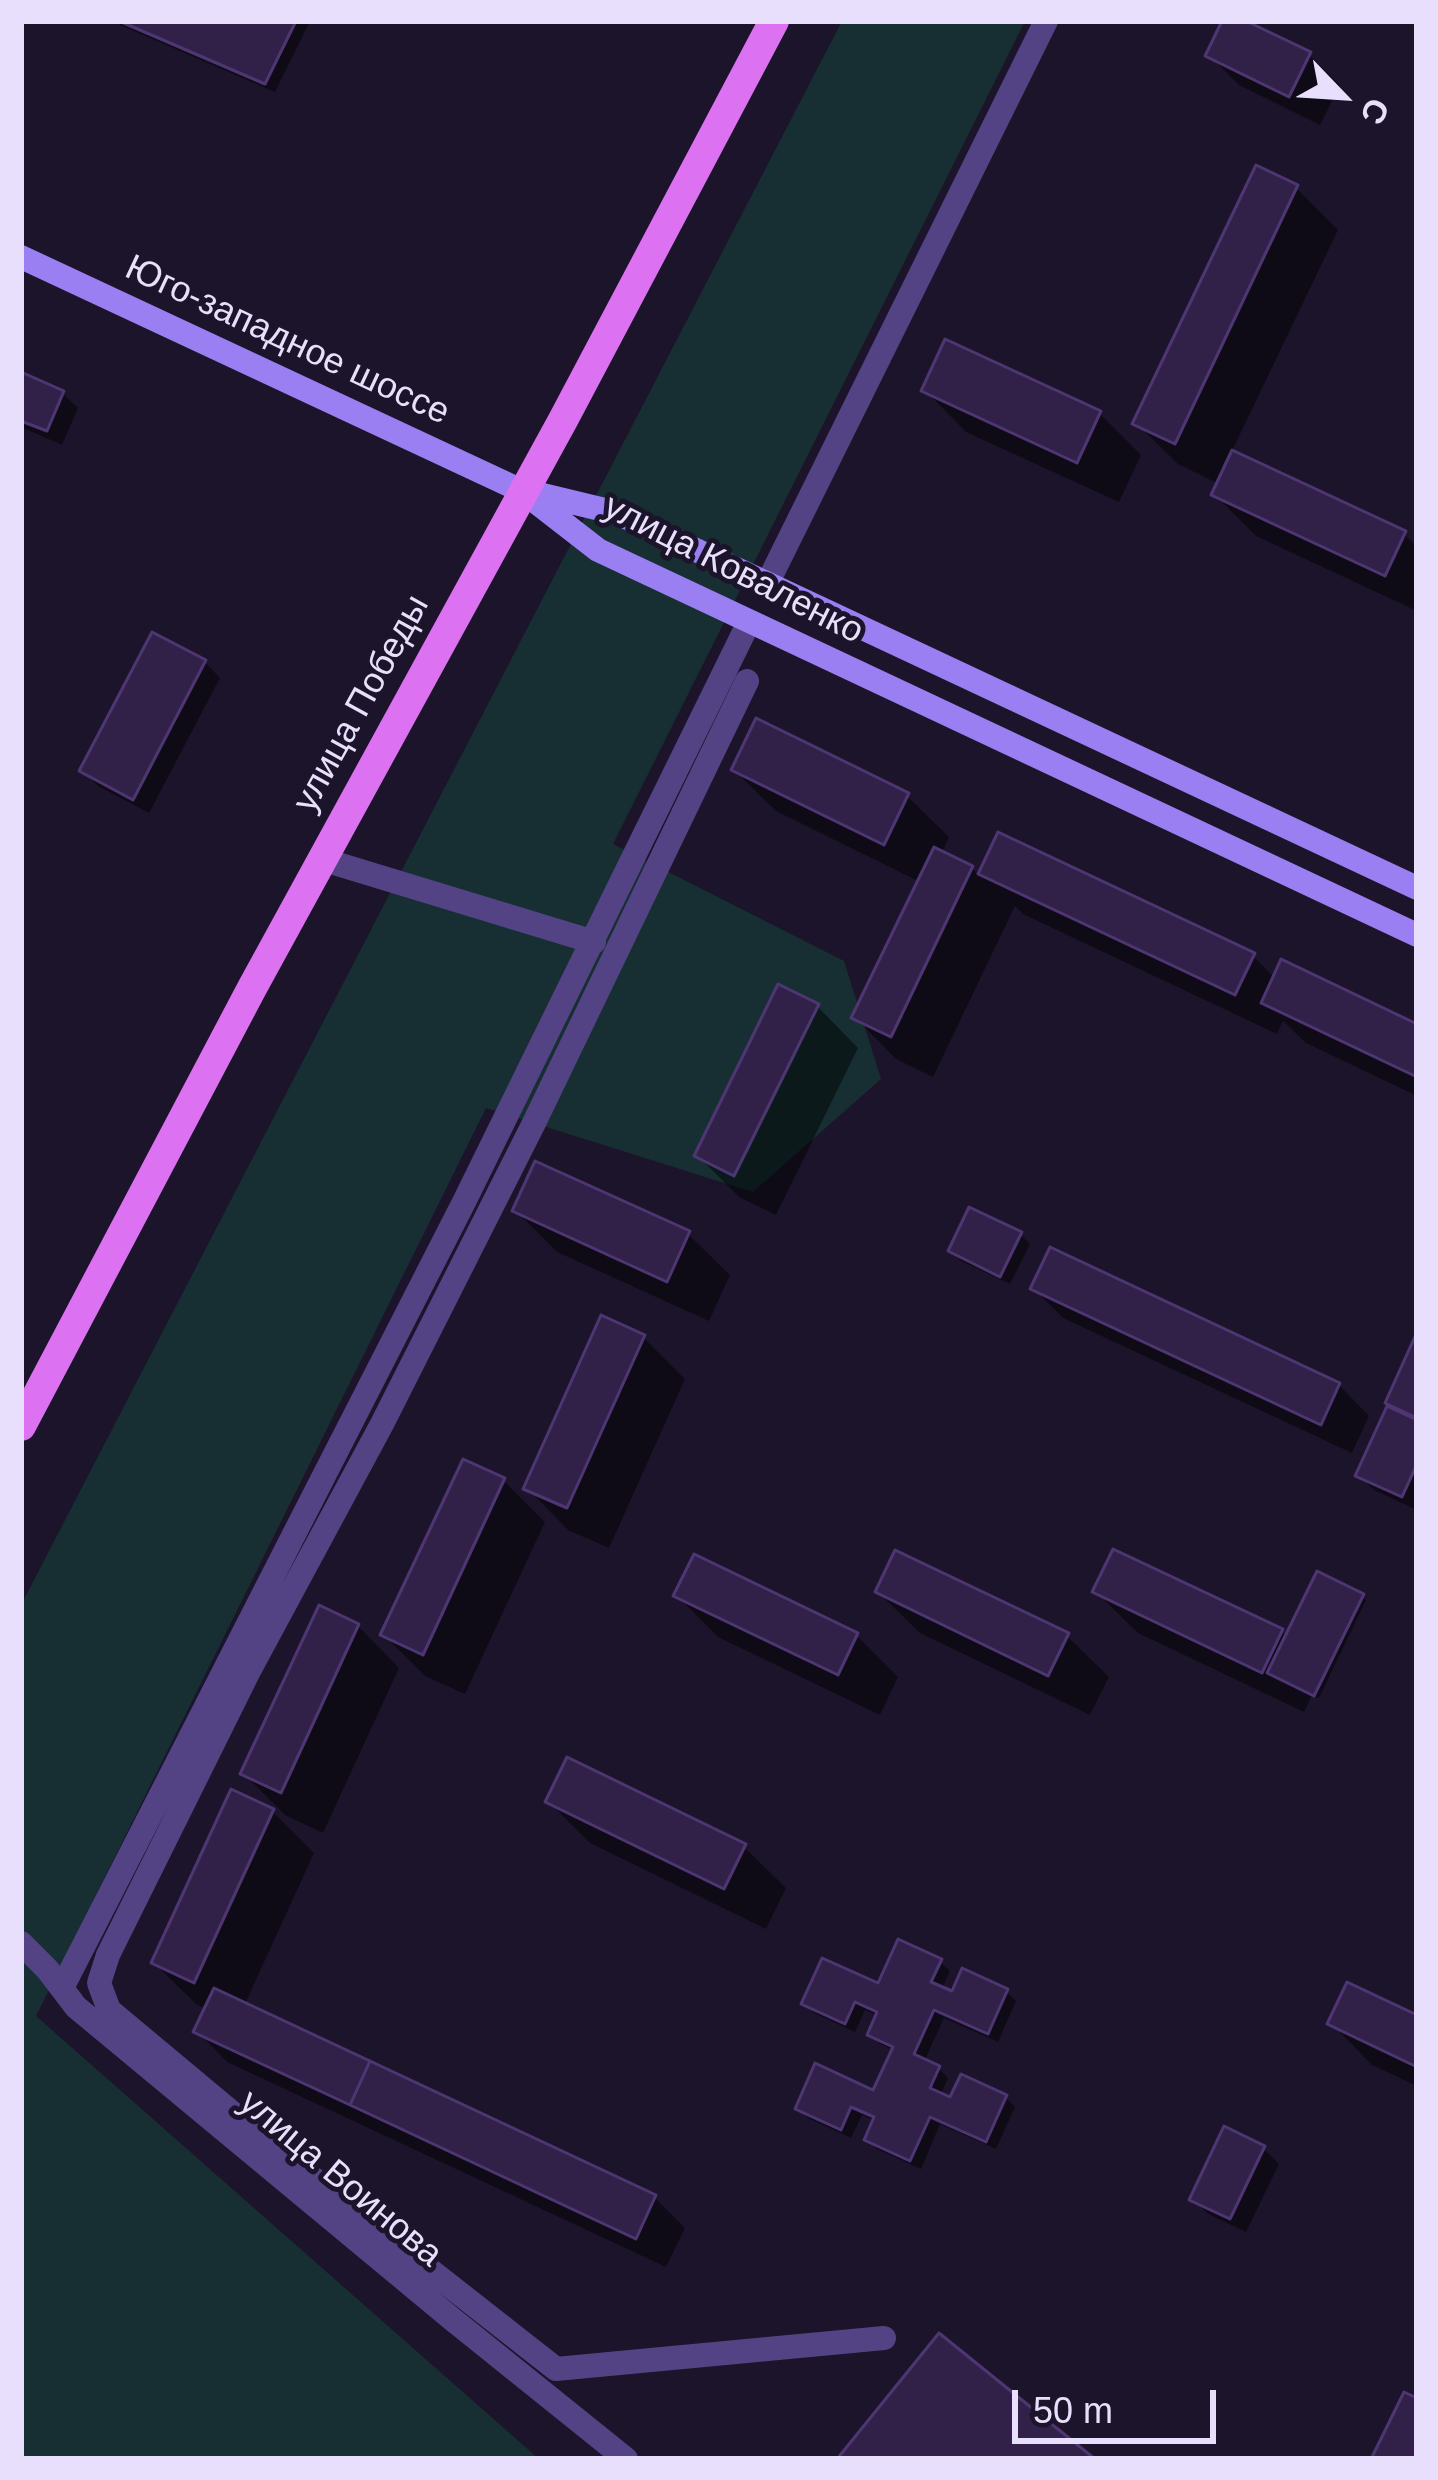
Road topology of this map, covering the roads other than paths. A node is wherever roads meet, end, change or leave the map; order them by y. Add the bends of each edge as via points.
1 (775, 21) edge
2 (1046, 21) edge
3 (21, 257) edge
4 (522, 490) junction
5 (768, 582) junction
6 (749, 622) junction
7 (746, 681) dead end
8 (321, 859) junction
9 (1417, 888) edge
10 (1417, 934) edge
11 (594, 942) junction
12 (21, 1426) edge
13 (21, 1943) edge
14 (62, 1988) junction
15 (884, 2338) dead end
16 (626, 2459) edge

1 - 4 main road, улица Победы
2 - 5 street
3 - 4 main road, Юго-западное шоссе
4 - 5 main road, улица Коваленко via 616,513
4 - 6 main road, улица Коваленко via 598,550
4 - 8 main road, улица Победы
5 - 6 main road
5 - 9 main road, улица Коваленко
6 - 10 main road, улица Коваленко
6 - 11 street
7 - 15 street via 542,1107 250,1669 99,1983 109,2010 556,2369
8 - 11 street
8 - 12 main road, улица Победы
11 - 14 street
13 - 14 street, улица Воинова
14 - 16 street, улица Воинова

